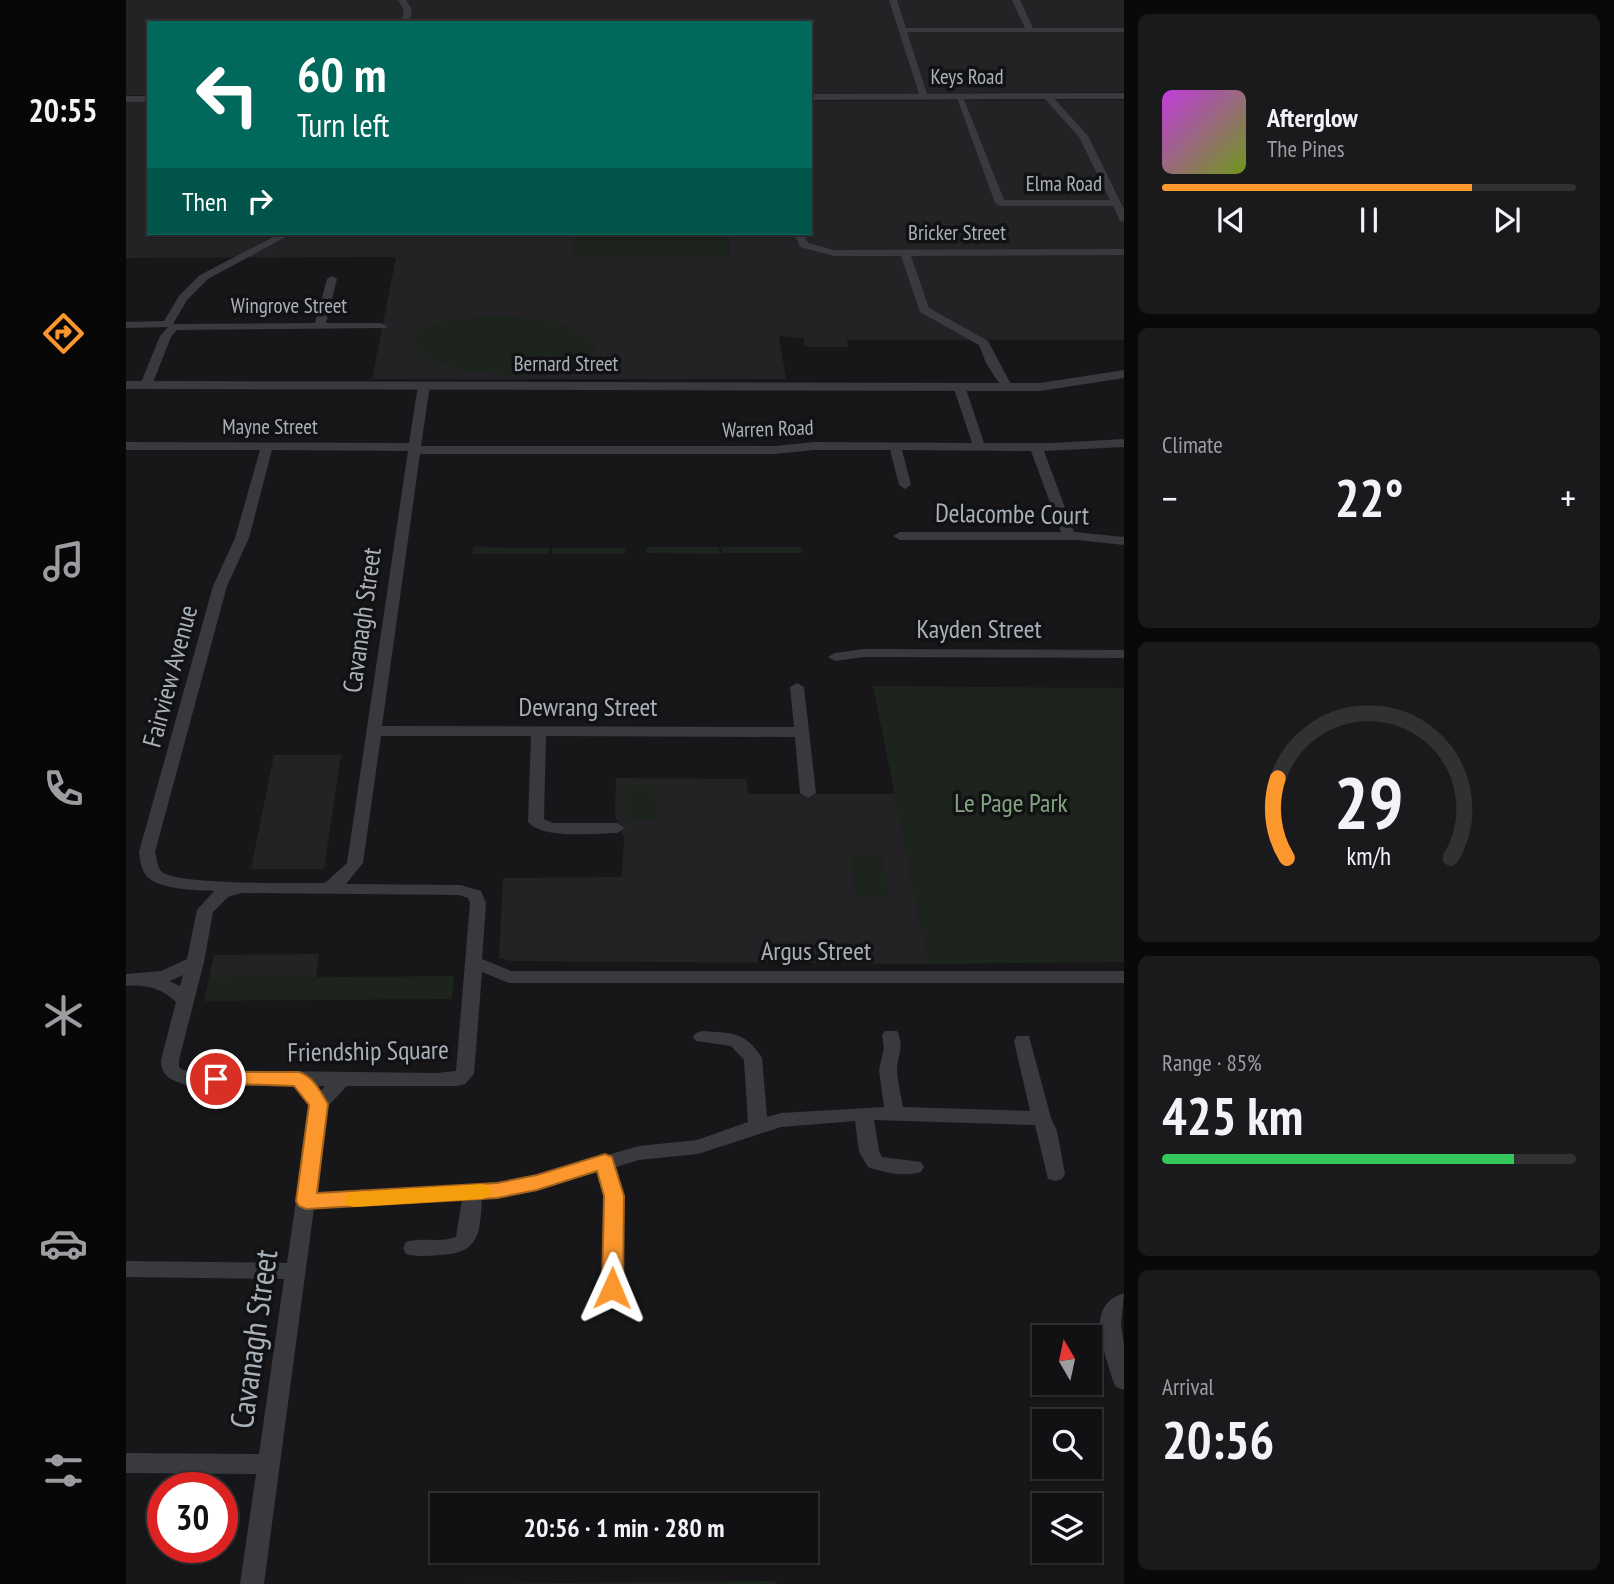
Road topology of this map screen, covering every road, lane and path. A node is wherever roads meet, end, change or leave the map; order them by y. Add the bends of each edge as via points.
1 (402, 0) edge
2 (893, 0) edge
3 (1016, 0) edge
4 (405, 21) edge
5 (902, 30) junction
6 (1030, 30) junction
7 (1124, 30) edge
8 (1047, 96) junction
9 (1124, 96) edge
10 (812, 97) edge
11 (924, 97) junction
12 (959, 97) junction
13 (126, 99) edge
14 (147, 99) edge
15 (1116, 203) junction
16 (1124, 219) edge
17 (284, 235) edge
18 (800, 235) edge
19 (1124, 252) edge
20 (905, 253) junction
21 (332, 279) dead end
22 (126, 325) edge
23 (171, 326) junction
24 (320, 326) junction
25 (381, 326) dead end
26 (1124, 367) edge
27 (1124, 374) edge
28 (126, 385) edge
29 (146, 385) junction
30 (424, 385) junction
31 (959, 386) junction
32 (1000, 386) junction
33 (1124, 443) edge
34 (126, 446) edge
35 (267, 446) junction
36 (895, 446) junction
37 (979, 446) junction
38 (1036, 447) junction
39 (414, 448) junction
40 (905, 485) dead end
41 (900, 536) dead end
42 (1069, 536) junction
43 (1124, 541) edge
44 (1124, 654) edge
45 (835, 657) dead end
46 (797, 687) dead end
47 (374, 732) junction
48 (539, 732) junction
49 (802, 732) junction
50 (808, 793) dead end
51 (617, 828) dead end
52 (355, 863) junction
53 (184, 884) junction
54 (241, 888) junction
55 (329, 889) junction
56 (372, 890) junction
57 (205, 910) junction
58 (195, 962) junction
59 (474, 962) junction
60 (509, 977) junction
61 (1124, 977) edge
62 (126, 980) edge
63 (150, 980) junction
64 (472, 994) junction
65 (185, 1000) junction
66 (891, 1035) dead end
67 (702, 1037) dead end
68 (1023, 1041) dead end
69 (299, 1079) junction
70 (343, 1079) junction
71 (319, 1104) junction
72 (864, 1112) junction
73 (894, 1113) junction
74 (1041, 1118) junction
75 (758, 1126) junction
76 (605, 1162) junction
77 (914, 1167) dead end
78 (1055, 1174) dead end
79 (473, 1192) junction
80 (306, 1201) junction
81 (413, 1248) dead end
82 (126, 1269) edge
83 (295, 1271) junction
84 (612, 1288) dead end
85 (1124, 1301) edge
86 (1124, 1381) edge
87 (126, 1463) edge
88 (267, 1464) junction
89 (252, 1584) edge

1 - 4 street via 408,10
2 - 5 street
3 - 6 street
5 - 6 street
5 - 11 street
6 - 7 street
8 - 9 street, Keys Road
8 - 12 street, Keys Road
8 - 15 street via 1083,136
10 - 11 street, Keys Road
11 - 12 street, Keys Road
12 - 15 street, Elma Road via 1000,203
13 - 14 street
15 - 16 street
17 - 23 street via 209,273 183,298
18 - 20 street, Bricker Street via 804,245 828,252
19 - 20 street, Bricker Street
20 - 32 street via 926,312 981,340
21 - 24 street
22 - 23 street, Wingrove Street
23 - 24 street, Wingrove Street
23 - 29 street
24 - 25 street, Wingrove Street
26 - 32 street, Bernard Street
27 - 32 street, Bernard Street via 1049,387
28 - 29 street, Bernard Street
29 - 30 street, Bernard Street
30 - 31 street, Bernard Street
30 - 39 street, Cavanagh Street
31 - 32 street, Bernard Street
31 - 37 street
33 - 38 street, Warren Road
34 - 35 street, Mayne Street
35 - 39 street, Mayne Street
35 - 53 street, Fairview Avenue via 242,538 220,586 148,846 151,871 166,881
36 - 37 street, Warren Road
36 - 39 street, Warren Road via 775,450
36 - 40 street
37 - 38 street, Warren Road
38 - 42 street
39 - 47 street, Cavanagh Street
41 - 42 street, Delacombe Court
42 - 43 street, Delacombe Court
44 - 45 street, Kayden Street via 863,653
46 - 49 street
47 - 48 street, Dewrang Street
47 - 52 street, Cavanagh Street
48 - 49 street, Dewrang Street
48 - 51 street via 536,822 551,828
49 - 50 street
52 - 55 street
52 - 56 street
53 - 54 street, Fairview Avenue
53 - 57 street via 201,896
54 - 55 street, Friendship Square
54 - 57 street, Friendship Square via 222,893
55 - 56 street, Friendship Square
56 - 59 street, Friendship Square via 461,890 475,895
57 - 58 street, Friendship Square
58 - 63 street
58 - 65 street, Friendship Square
59 - 60 street, Argus Street
59 - 64 street, Friendship Square
60 - 61 street, Argus Street
60 - 64 street, Argus Street
62 - 63 street
63 - 65 street
64 - 70 street, Friendship Square via 463,1076
65 - 69 street, Friendship Square via 170,1060 176,1075 189,1079
66 - 73 street via 888,1070
67 - 75 street via 736,1040 753,1058
68 - 74 street
69 - 70 street, Friendship Square
69 - 71 street
70 - 71 street
71 - 80 street, Cavanagh Street
72 - 73 street
72 - 75 street
72 - 77 street via 869,1153 875,1162
73 - 74 street
74 - 78 street
75 - 76 street via 698,1147
76 - 79 street via 517,1188
76 - 84 street via 614,1196
79 - 80 street
79 - 81 street via 465,1243 453,1248
80 - 83 street, Cavanagh Street
82 - 83 street
83 - 88 street, Cavanagh Street
85 - 86 street via 1114,1306 1109,1316
87 - 88 street
88 - 89 street, Cavanagh Street

